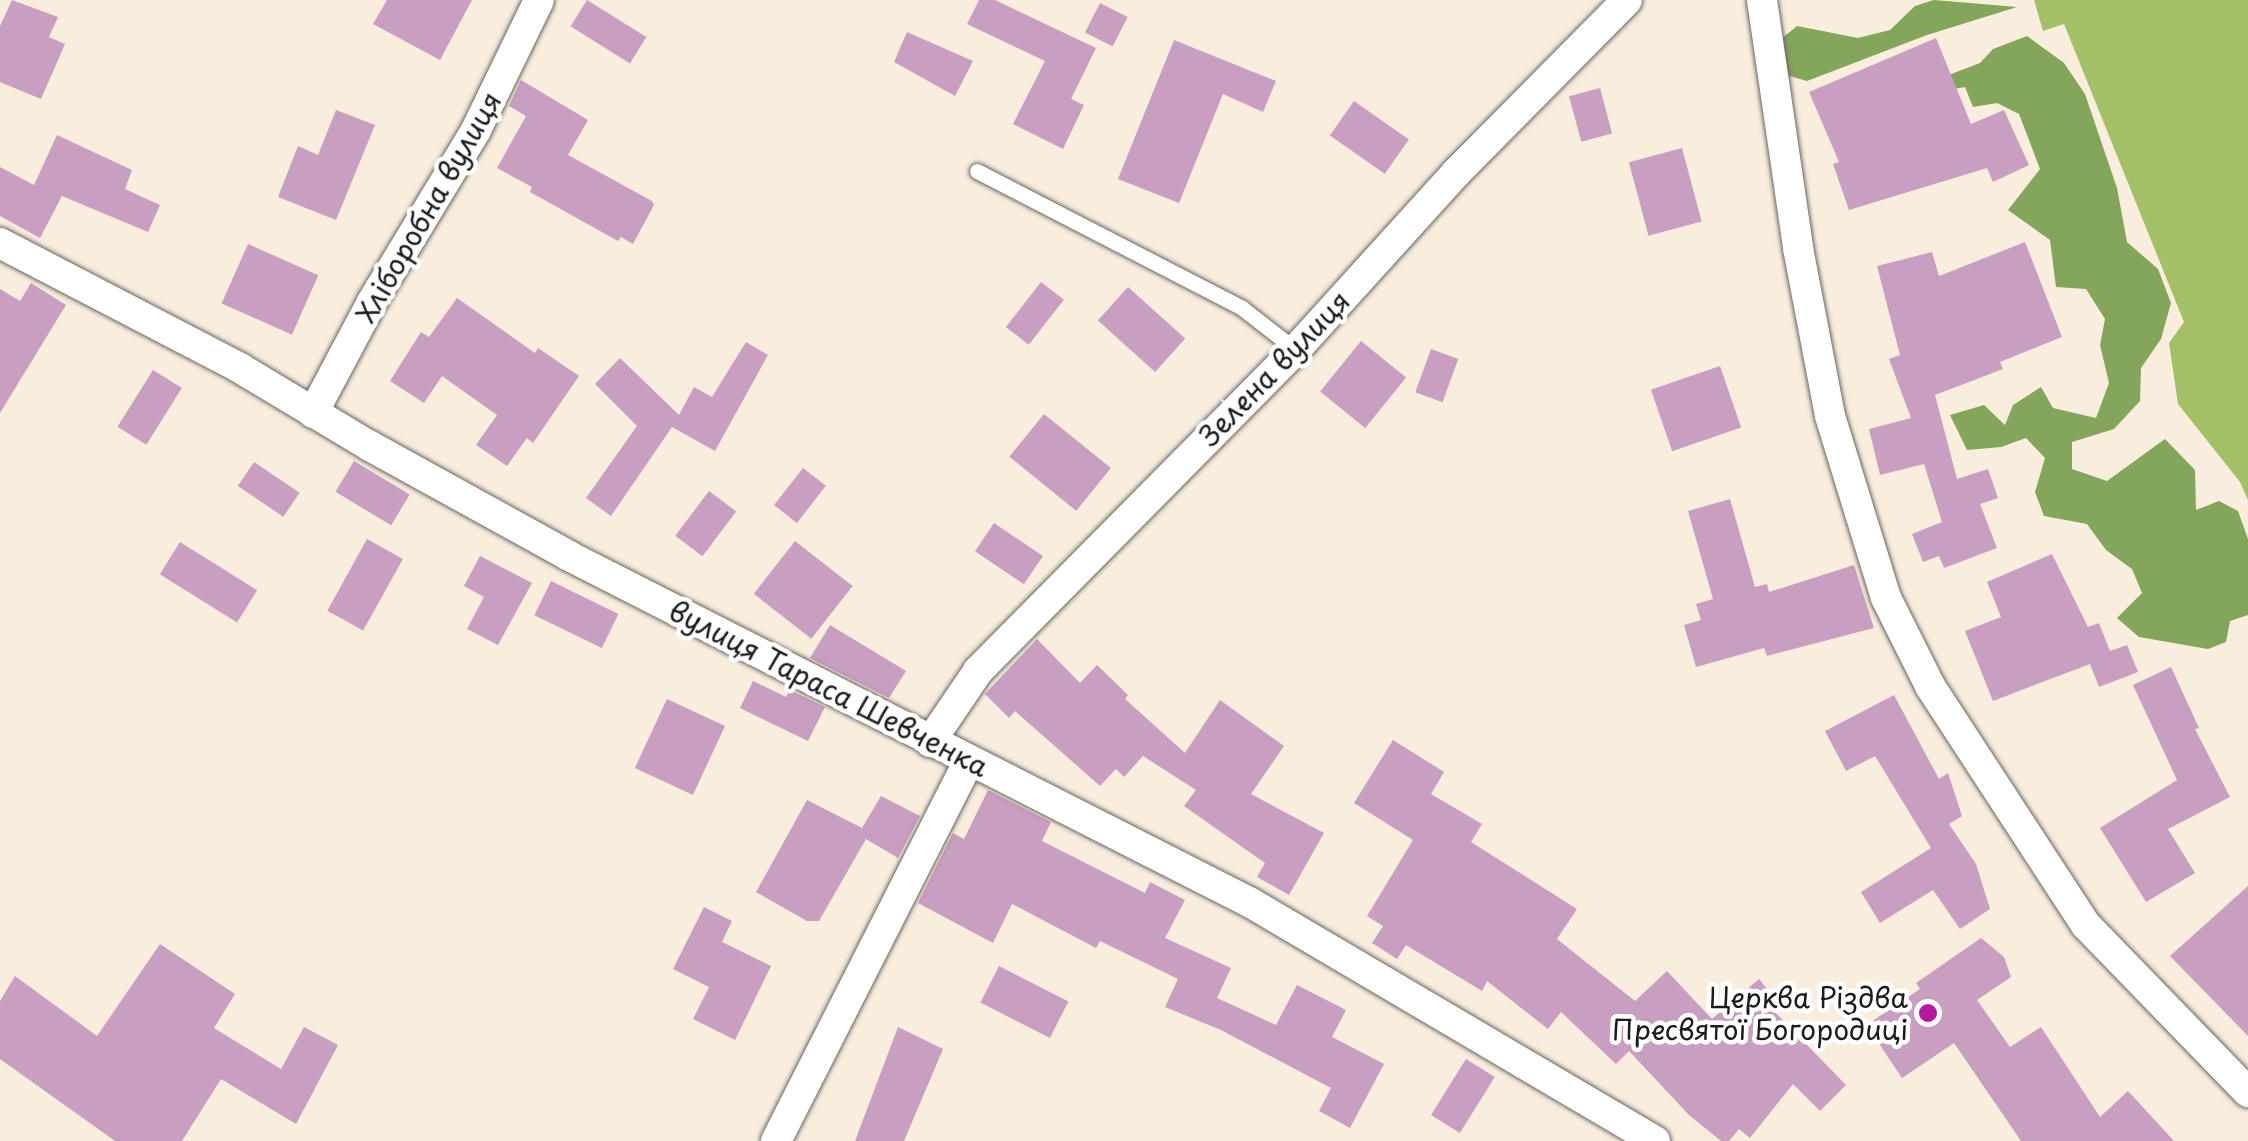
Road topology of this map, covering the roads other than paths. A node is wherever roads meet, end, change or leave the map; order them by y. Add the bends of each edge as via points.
1 (539, 0) edge
2 (1627, 0) edge
3 (1762, 0) edge
4 (977, 171) dead end
5 (0, 243) edge
6 (1296, 350) junction
7 (313, 412) junction
8 (930, 742) junction
9 (968, 762) junction
10 (2248, 1092) edge
11 (776, 1141) edge
12 (1654, 1141) edge

1 - 7 street, Хліборобна вулиця via 476,130
2 - 6 street, Зелена вулиця via 1456,172
3 - 10 street via 1830,416 1886,598 1930,686 2086,924
4 - 6 lane via 1174,270 1269,325
5 - 7 street, вулиця Тараса Шевченка
6 - 8 street, Зелена вулиця via 978,671
7 - 8 street, вулиця Тараса Шевченка via 569,556
8 - 9 street, вулиця Тараса Шевченка
9 - 11 street
9 - 12 street, вулиця Тараса Шевченка via 1064,804 1252,903

